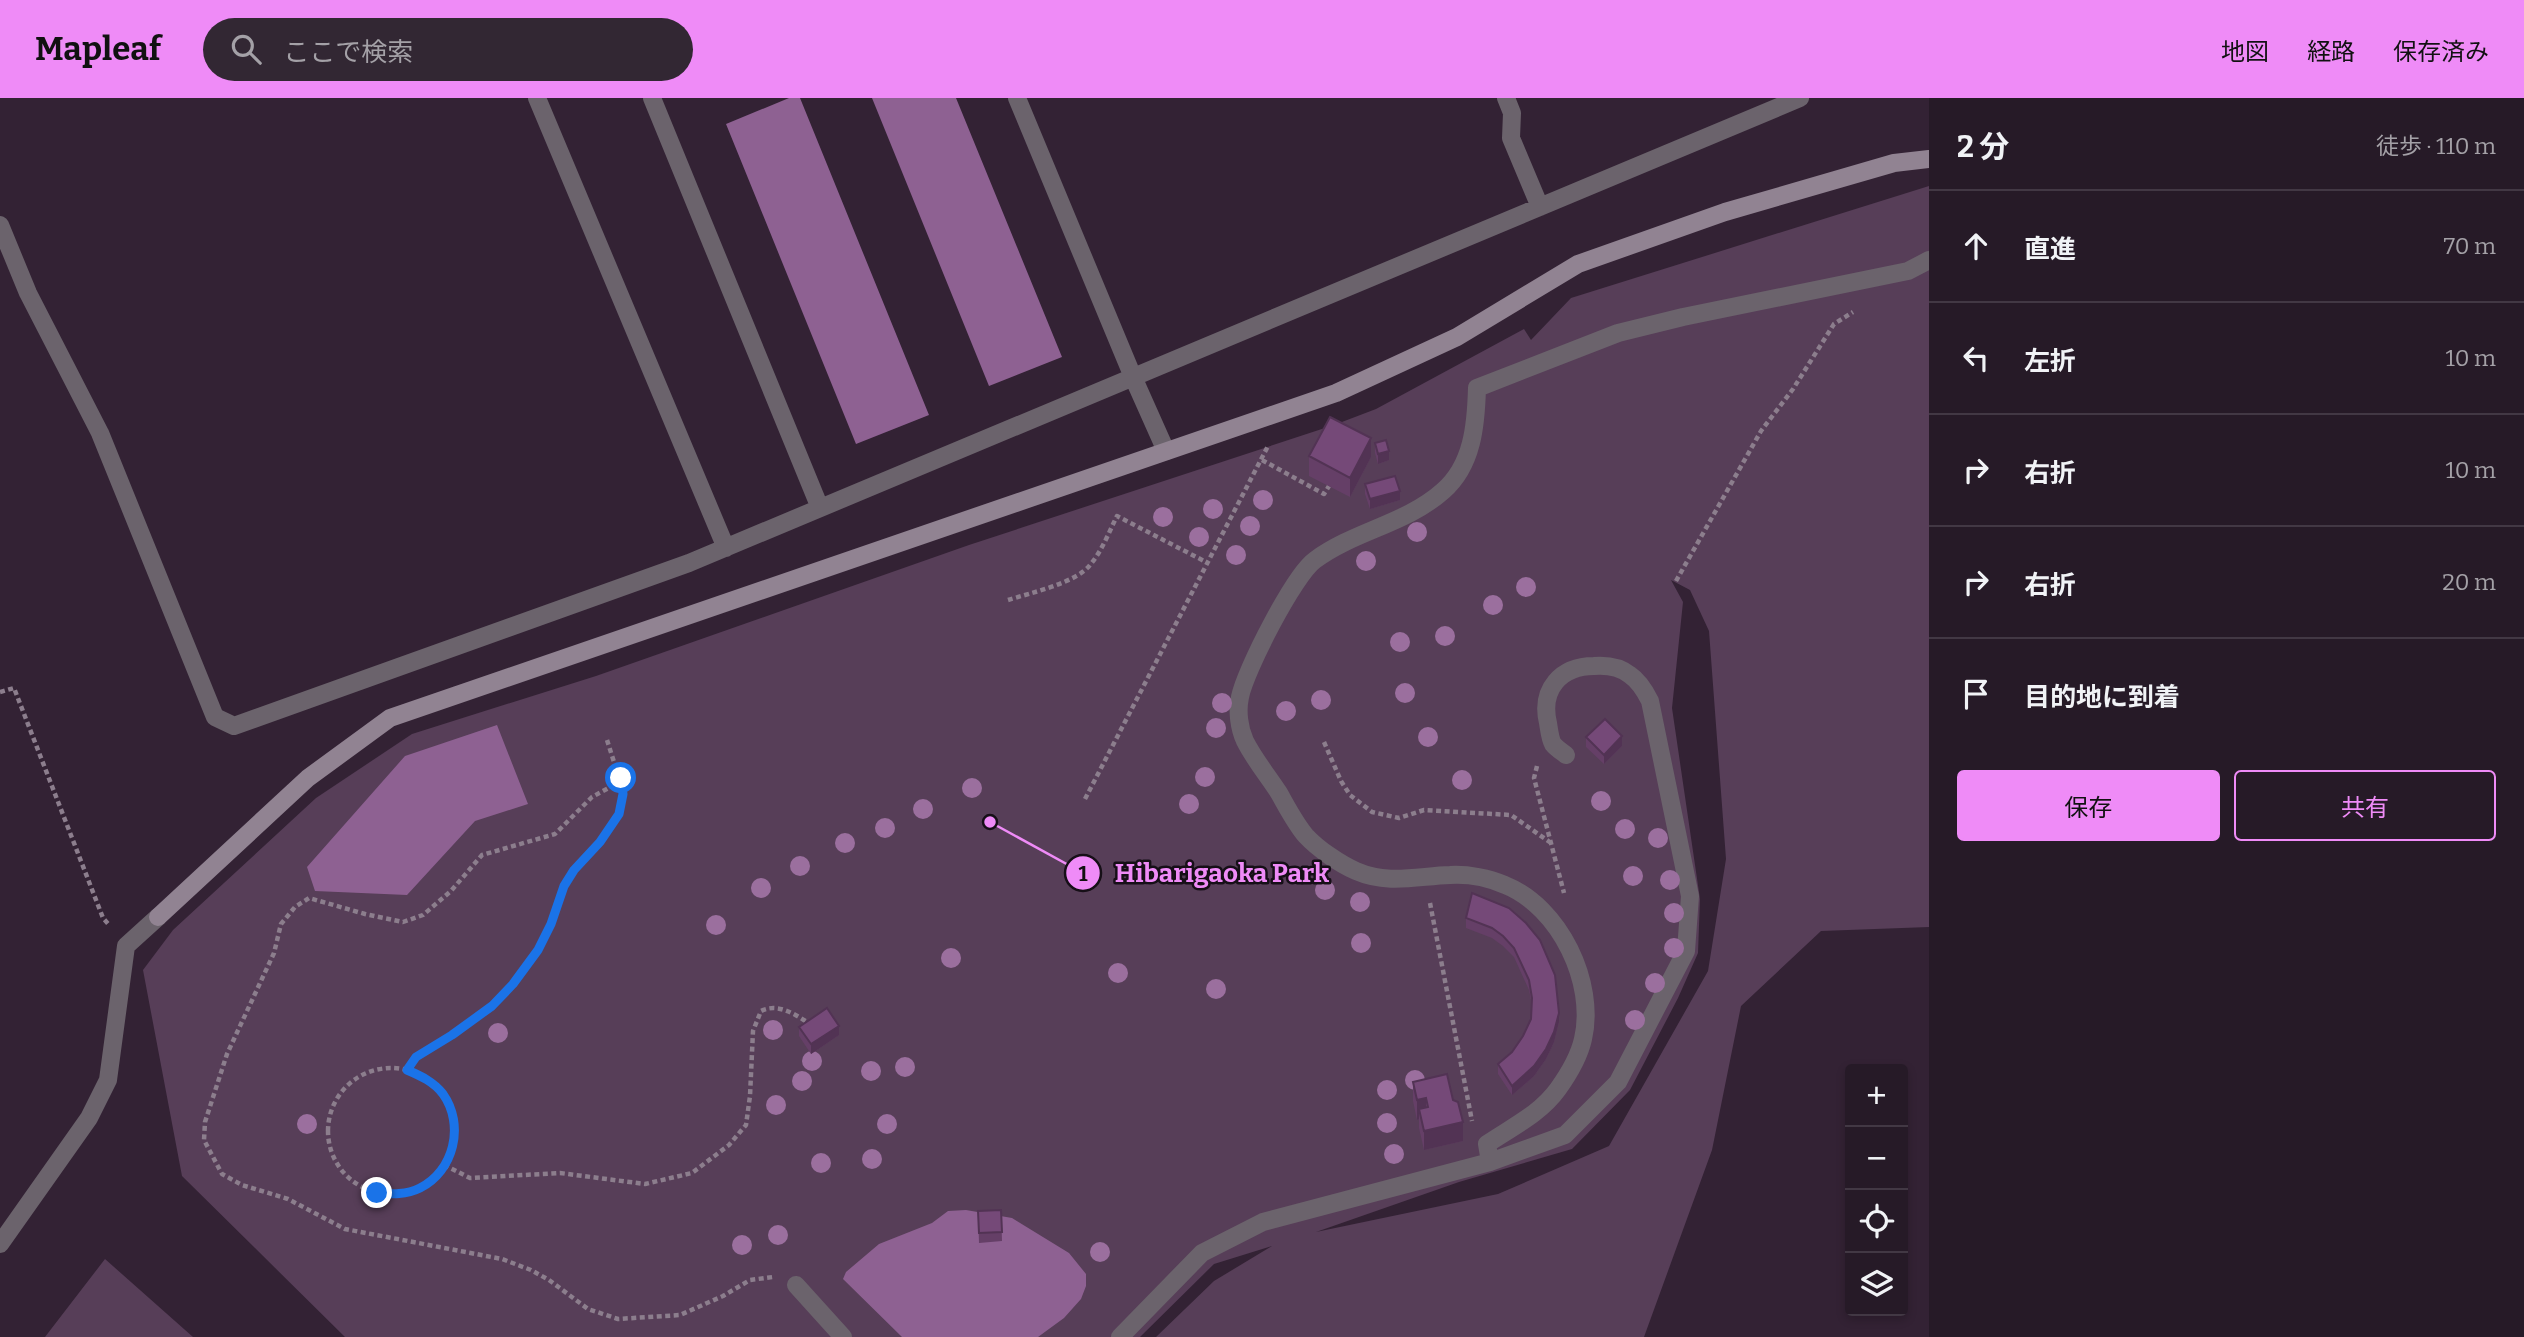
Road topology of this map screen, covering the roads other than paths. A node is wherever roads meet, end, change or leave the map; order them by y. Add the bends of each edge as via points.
1 (537, 98) edge
2 (652, 98) edge
3 (1017, 98) edge
4 (1506, 98) edge
5 (1800, 98) edge
6 (1929, 159) edge
7 (1540, 207) junction
8 (0, 225) edge
9 (1929, 260) edge
10 (1133, 377) junction
11 (1166, 451) junction
12 (820, 508) junction
13 (726, 548) junction
14 (1566, 755) dead end
15 (1490, 1162) junction
16 (0, 1244) edge
17 (796, 1285) road end
18 (843, 1337) edge
19 (1120, 1337) edge

1 - 13 street
2 - 12 street
3 - 10 street
4 - 7 street via 1512,113 1511,138
5 - 7 street
6 - 11 street via 1894,163 1725,212 1578,264 1457,337 1336,394
7 - 10 street
8 - 13 street via 28,293 100,433 215,717 234,726
9 - 15 street via 1908,271 1618,333 1477,388 1476,422 1467,458 1444,491 1311,562 1247,676 1238,716 1245,740 1306,836 1357,872 1388,879 1475,877 1506,885 1549,918 1575,959 1584,995 1583,1038 1574,1064 1537,1112 1487,1144
10 - 11 street
10 - 12 street
11 - 16 street via 390,718 308,778 126,946 108,1080 89,1118
12 - 13 street
14 - 15 street via 1553,743 1546,715 1551,688 1573,668 1617,667 1630,675 1650,701 1690,896 1686,951 1618,1082 1564,1135
15 - 19 street via 1264,1222 1202,1253
17 - 18 street

